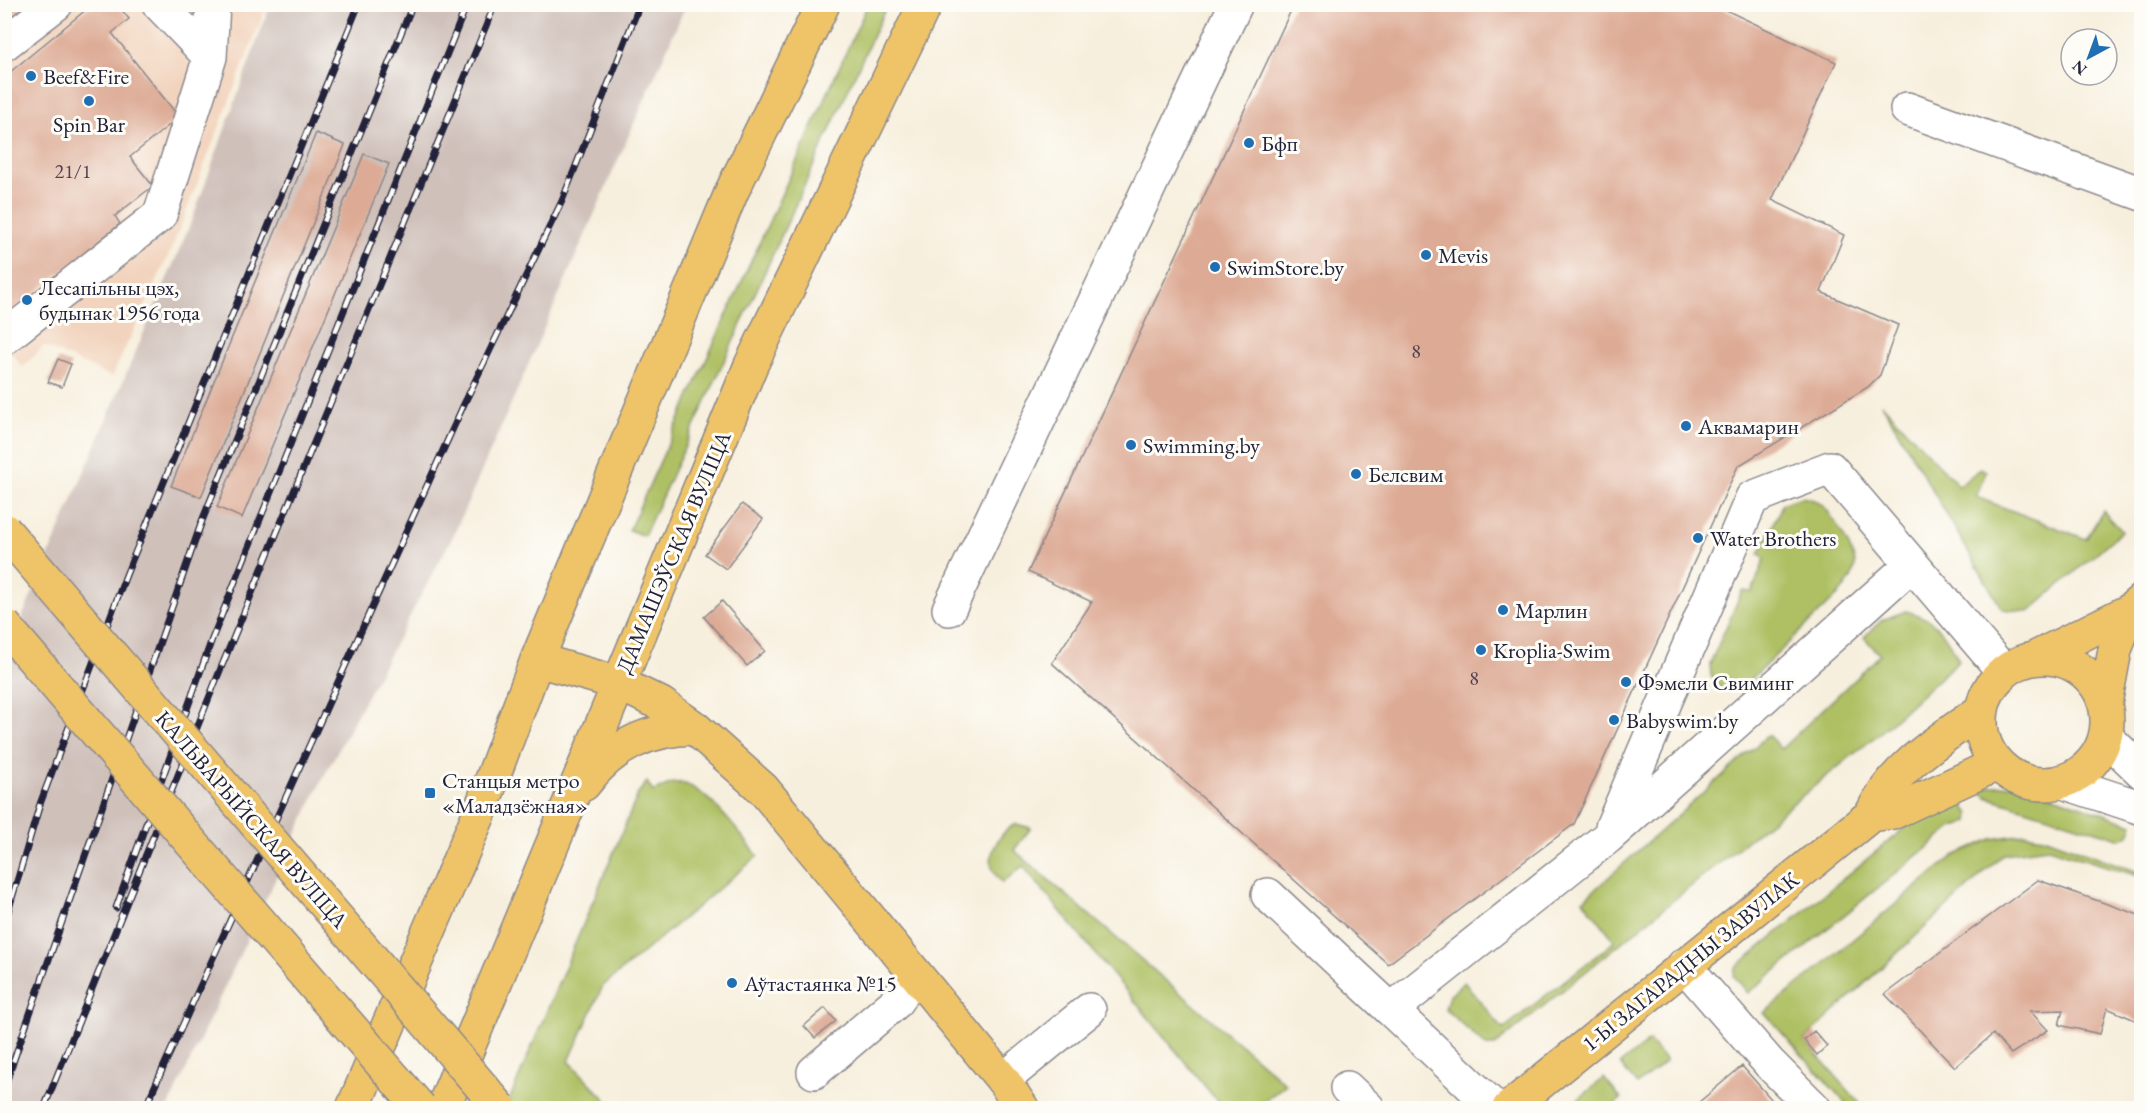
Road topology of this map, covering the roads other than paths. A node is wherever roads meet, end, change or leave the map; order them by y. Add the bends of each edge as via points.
1 (56, 4) edge
2 (159, 4) edge
3 (213, 4) edge
4 (823, 4) edge
5 (925, 4) edge
6 (1236, 4) edge
7 (4, 44) edge
8 (210, 57) junction
9 (1908, 109) dead end
10 (2142, 194) edge
11 (4, 338) edge
12 (4, 530) edge
13 (1912, 564) junction
14 (2135, 605) edge
15 (949, 609) dead end
16 (4, 625) edge
17 (2033, 659) junction
18 (537, 660) junction
19 (2004, 672) junction
20 (618, 684) junction
21 (2105, 704) junction
22 (1982, 710) junction
23 (695, 728) junction
24 (2106, 737) junction
25 (1997, 764) junction
26 (2142, 772) edge
27 (2063, 782) junction
28 (568, 807) junction
29 (2142, 808) edge
30 (1871, 815) junction
31 (1608, 837) junction
32 (1268, 895) dead end
33 (1684, 965) junction
34 (914, 975) junction
35 (1089, 1010) dead end
36 (1391, 1010) junction
37 (808, 1065) dead end
38 (1003, 1080) junction
39 (1524, 1104) edge
40 (353, 1108) edge
41 (420, 1108) edge
42 (443, 1108) edge
43 (500, 1108) edge
44 (1022, 1108) edge
45 (1495, 1108) edge
46 (1814, 1108) edge

1 - 7 street
2 - 8 street
3 - 8 street
4 - 18 main road via 732,191
5 - 20 main road, ДАМАШЭЎСКАЯ ВУЛІЦА via 751,365
6 - 15 street
8 - 11 street via 160,216
9 - 10 street
12 - 43 main road, КАЛЬВАРЫЙСКАЯ ВУЛІЦА, bridge
13 - 19 street
13 - 31 street
13 - 31 street via 1830,468 1752,498
14 - 17 main road
14 - 21 main road via 2115,650
16 - 41 main road, bridge
17 - 19 main road
17 - 21 main road via 2049,658 2079,668 2095,684
18 - 20 main road
18 - 40 main road via 479,814
19 - 22 main road via 1986,696
20 - 23 main road via 661,704
20 - 28 main road, ДАМАШЭЎСКАЯ ВУЛІЦА
21 - 24 main road
22 - 25 main road via 1983,739
22 - 30 main road, 1-Ы ЗАГАРАДНЫ ЗАВУЛАК via 1930,746 1881,794
23 - 28 main road via 673,728 626,743 591,774
23 - 34 main road via 763,789
24 - 26 street
24 - 27 main road via 2090,765
25 - 27 main road via 2020,781 2049,785
25 - 30 main road, 1-Ы ЗАГАРАДНЫ ЗАВУЛАК via 1894,812
27 - 29 street
28 - 42 main road, ДАМАШЭЎСКАЯ ВУЛІЦА
30 - 33 main road, 1-Ы ЗАГАРАДНЫ ЗАВУЛАК
31 - 36 street
32 - 36 street
33 - 39 main road, 1-Ы ЗАГАРАДНЫ ЗАВУЛАК
33 - 46 street
34 - 37 street via 895,1003
34 - 38 main road
35 - 38 street
36 - 45 street
38 - 44 main road

